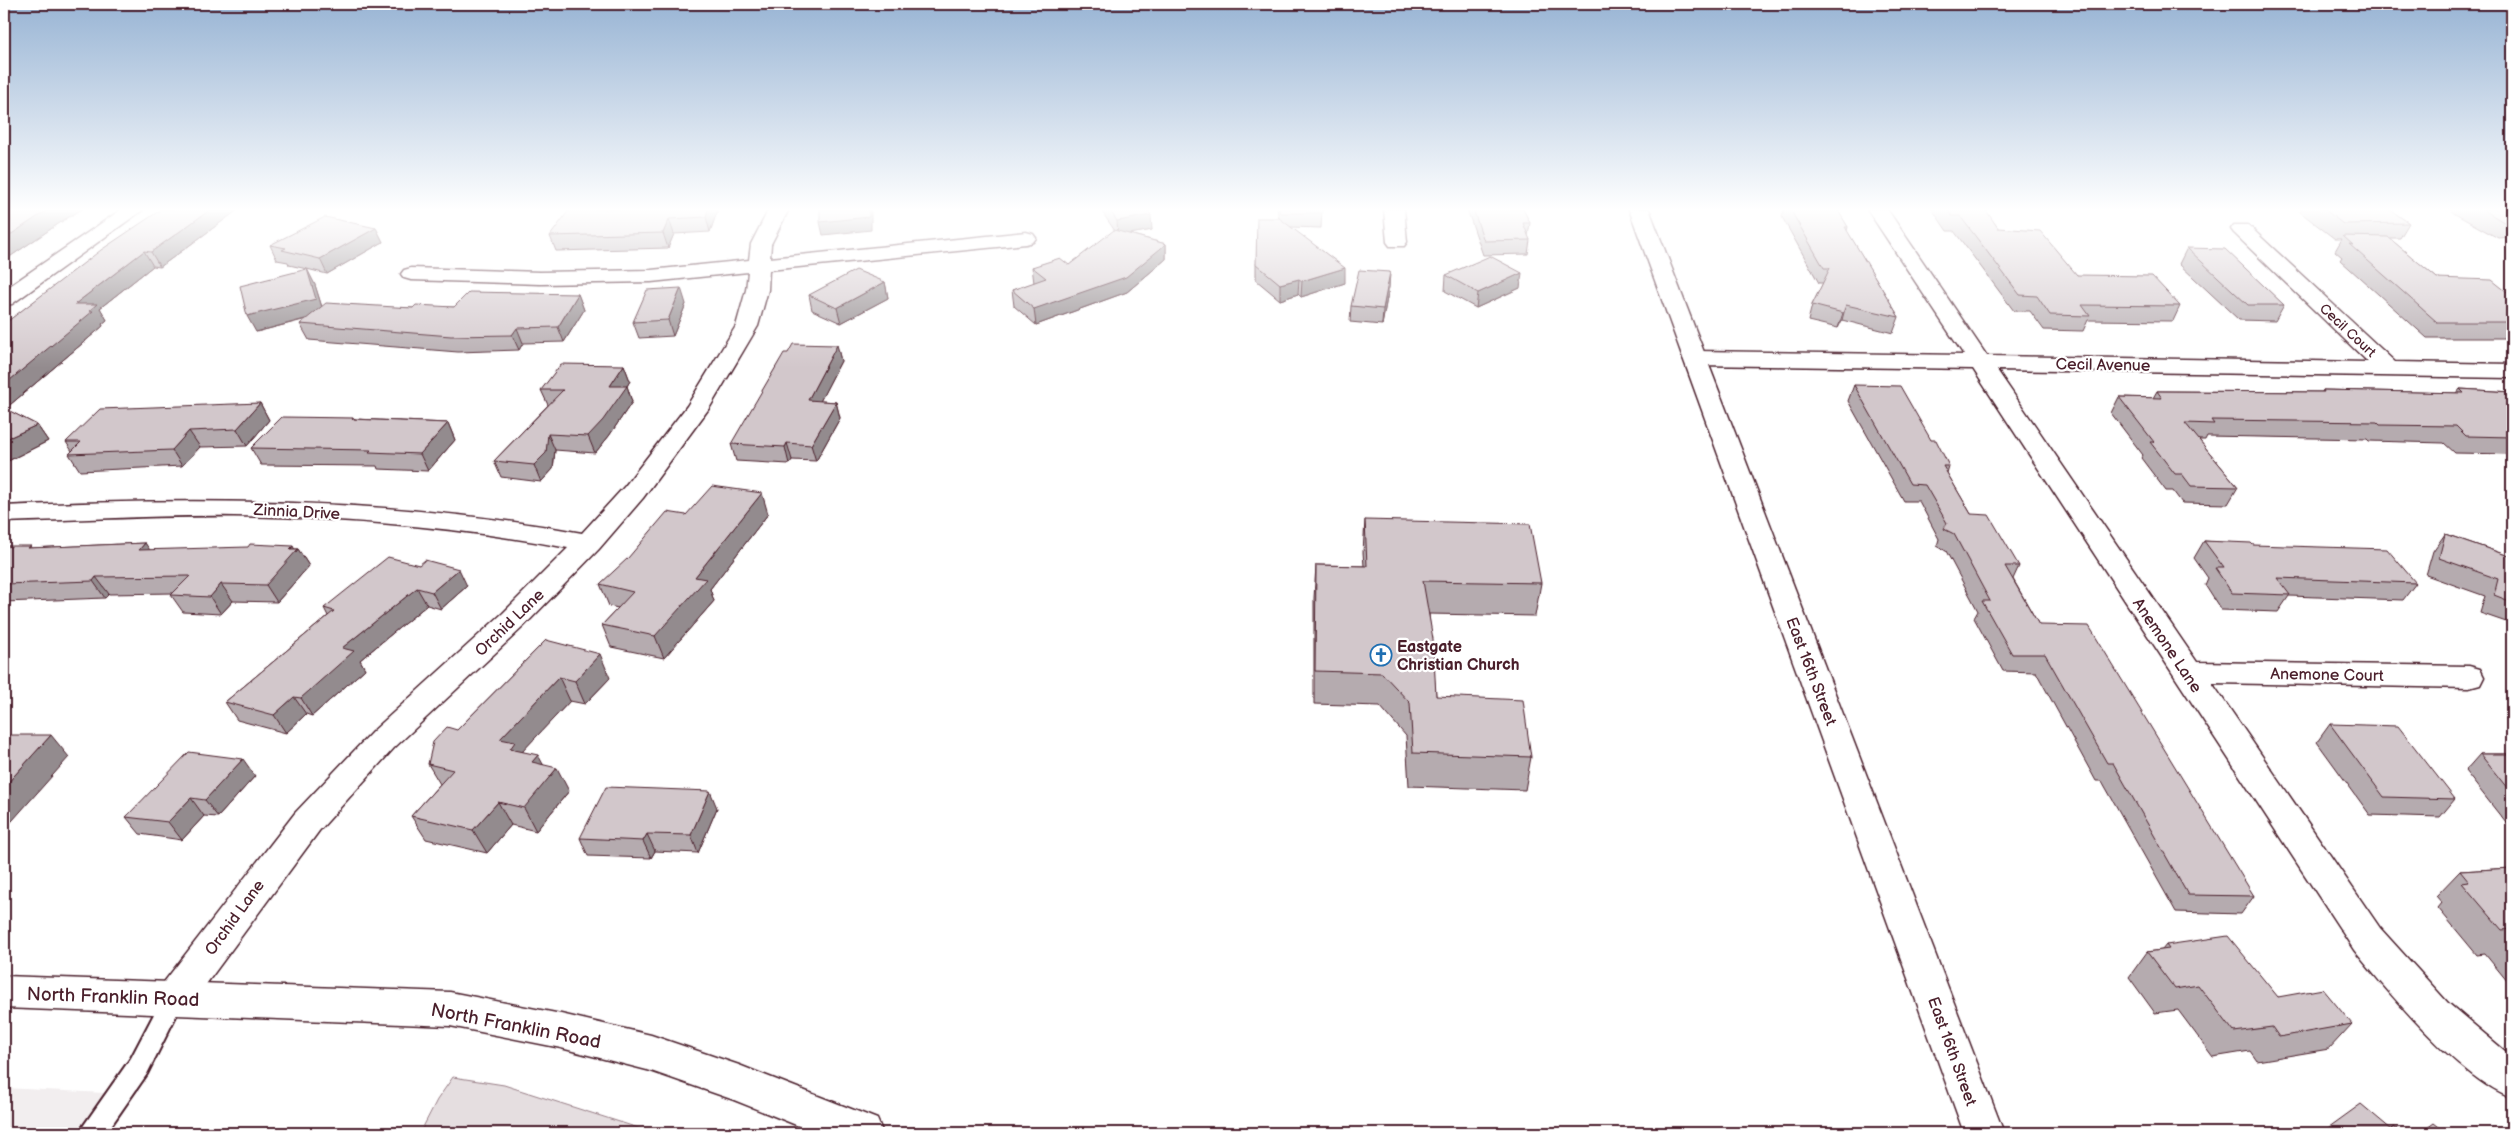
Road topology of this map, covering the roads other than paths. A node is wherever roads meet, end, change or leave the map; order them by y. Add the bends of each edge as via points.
1 (58, 262) edge
2 (759, 262) edge
3 (796, 262) edge
4 (1659, 262) edge
5 (1912, 262) edge
6 (2275, 262) edge
7 (758, 266) junction
8 (411, 274) dead end
9 (4, 299) edge
10 (1694, 358) junction
11 (1978, 362) junction
12 (2389, 369) junction
13 (2512, 370) edge
14 (4, 514) edge
15 (589, 543) junction
16 (2186, 672) junction
17 (2469, 677) dead end
18 (4, 992) edge
19 (174, 998) junction
20 (2499, 1070) edge
21 (92, 1133) edge
22 (863, 1133) edge
23 (1984, 1133) edge

1 - 9 street
2 - 7 street, Orchid Lane
3 - 7 street
4 - 10 street, East 16th Street
5 - 11 street, Anemone Lane
6 - 12 street, Cecil Court
7 - 8 street via 609,278
7 - 15 street, Orchid Lane via 755,302 740,338 698,408
10 - 11 street, Cecil Avenue
10 - 23 street, East 16th Street
11 - 12 street, Cecil Avenue
11 - 16 street, Anemone Lane
12 - 13 street, Cecil Avenue
14 - 15 street, Zinnia Drive via 204,508 313,511 486,526
15 - 19 street, Orchid Lane via 513,620 383,740 307,822
16 - 17 street, Anemone Court
16 - 20 street, Anemone Lane via 2368,939 2409,990 2444,1025
18 - 19 street, North Franklin Road
19 - 21 lane via 139,1066
19 - 22 street, North Franklin Road via 450,1009 651,1053 738,1083

